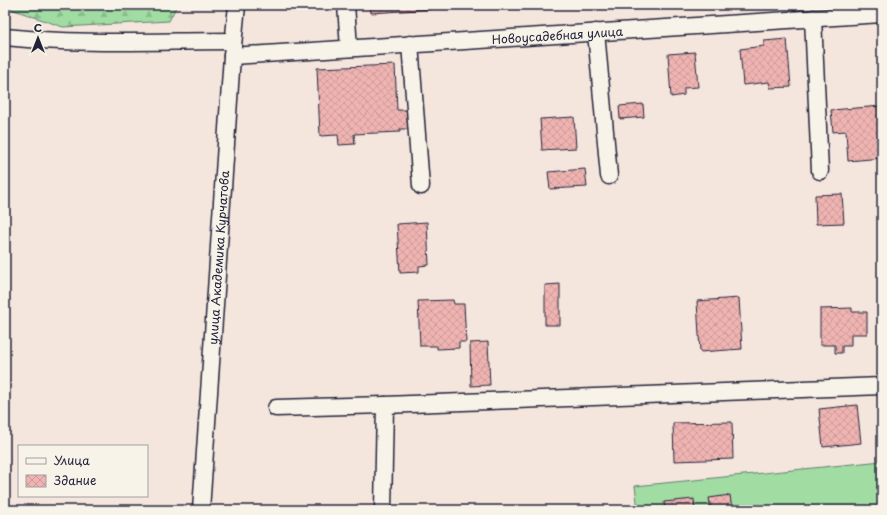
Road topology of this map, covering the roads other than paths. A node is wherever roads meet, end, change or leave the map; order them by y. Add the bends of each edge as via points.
1 (237, 5) edge
2 (346, 5) edge
3 (882, 14) edge
4 (813, 18) junction
5 (596, 32) junction
6 (5, 37) edge
7 (410, 44) junction
8 (233, 48) junction
9 (349, 48) junction
10 (820, 171) dead end
11 (609, 176) dead end
12 (421, 186) dead end
13 (882, 386) edge
14 (385, 405) junction
15 (276, 408) dead end
16 (201, 510) edge
17 (383, 510) edge

1 - 8 street, улица Академика Курчатова
2 - 9 street
3 - 4 street, Новоусадебная улица
4 - 5 street, Новоусадебная улица
4 - 10 street
5 - 7 street, Новоусадебная улица
5 - 11 street
6 - 8 street, Новоусадебная улица
7 - 9 street, Новоусадебная улица
7 - 12 street
8 - 9 street, Новоусадебная улица
8 - 16 street, улица Академика Курчатова
13 - 14 street
14 - 15 street
14 - 17 street

